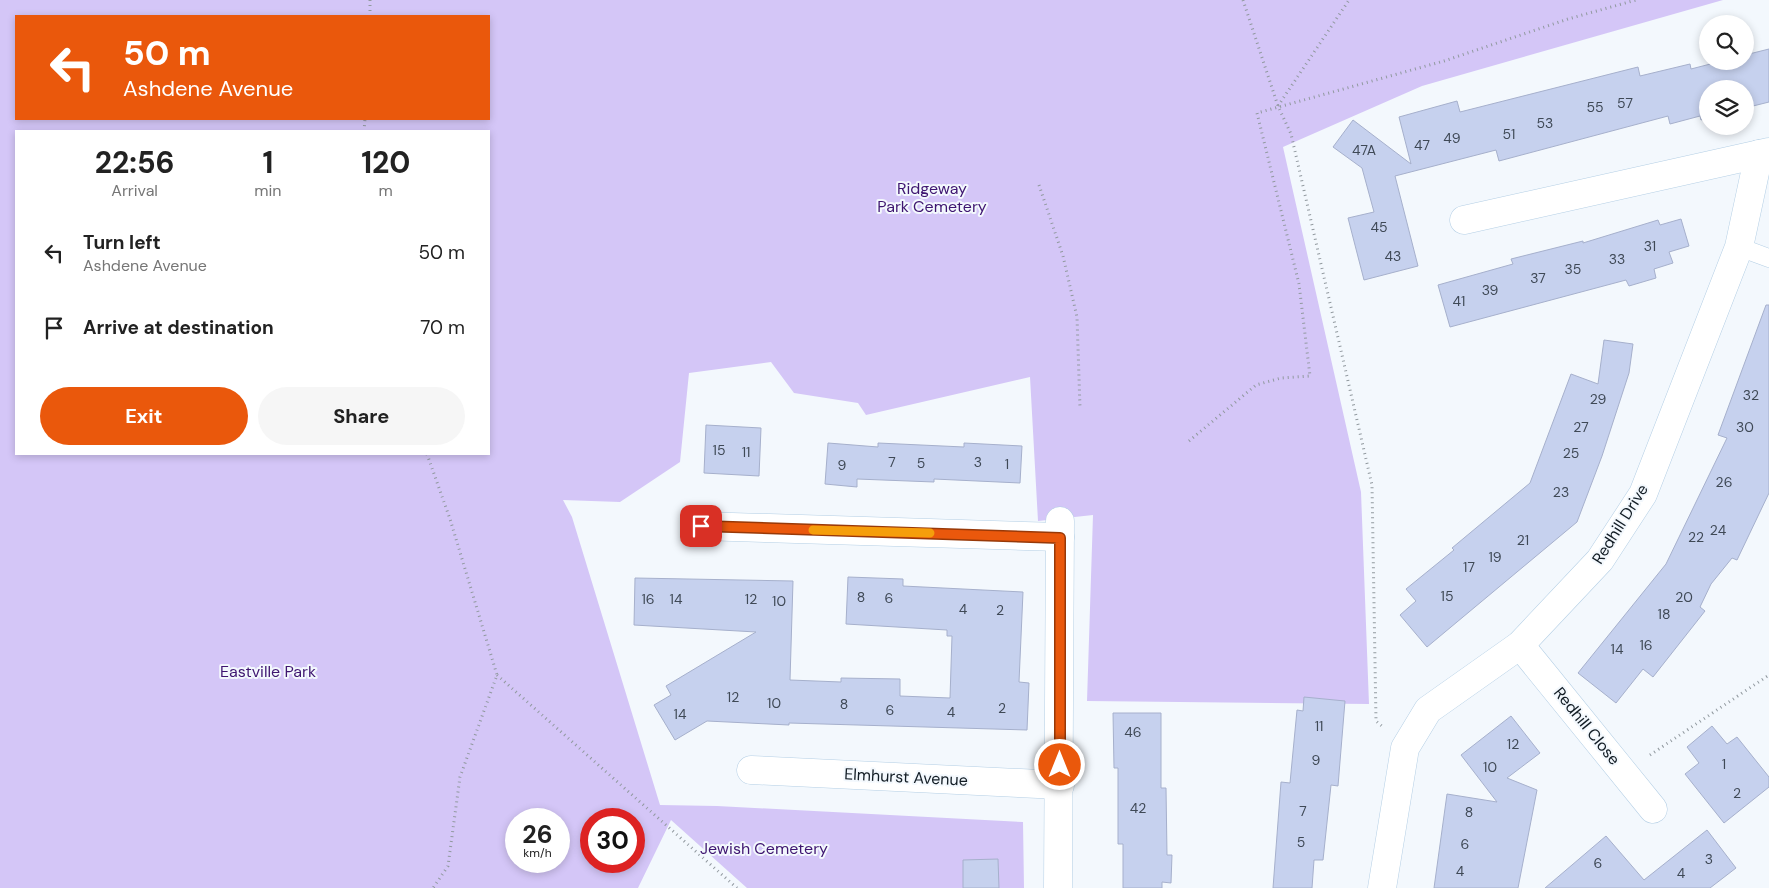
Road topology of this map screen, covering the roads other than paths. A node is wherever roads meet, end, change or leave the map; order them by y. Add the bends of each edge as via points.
1 (1764, 153) edge
2 (1464, 220) dead end
3 (1739, 247) junction
4 (1769, 258) edge
5 (701, 526) dead end
6 (1520, 645) junction
7 (751, 770) dead end
8 (1060, 785) junction
9 (1652, 809) dead end
10 (1058, 888) edge
11 (1382, 888) edge

1 - 2 street, Redhill Drive
1 - 3 street, Redhill Drive
3 - 4 lane
3 - 6 street, Redhill Drive via 1643,494 1600,560
5 - 8 street via 1060,529
6 - 9 street, Redhill Close
6 - 11 street, Redhill Drive via 1428,710 1405,748
7 - 8 street, Elmhurst Avenue
8 - 10 street

